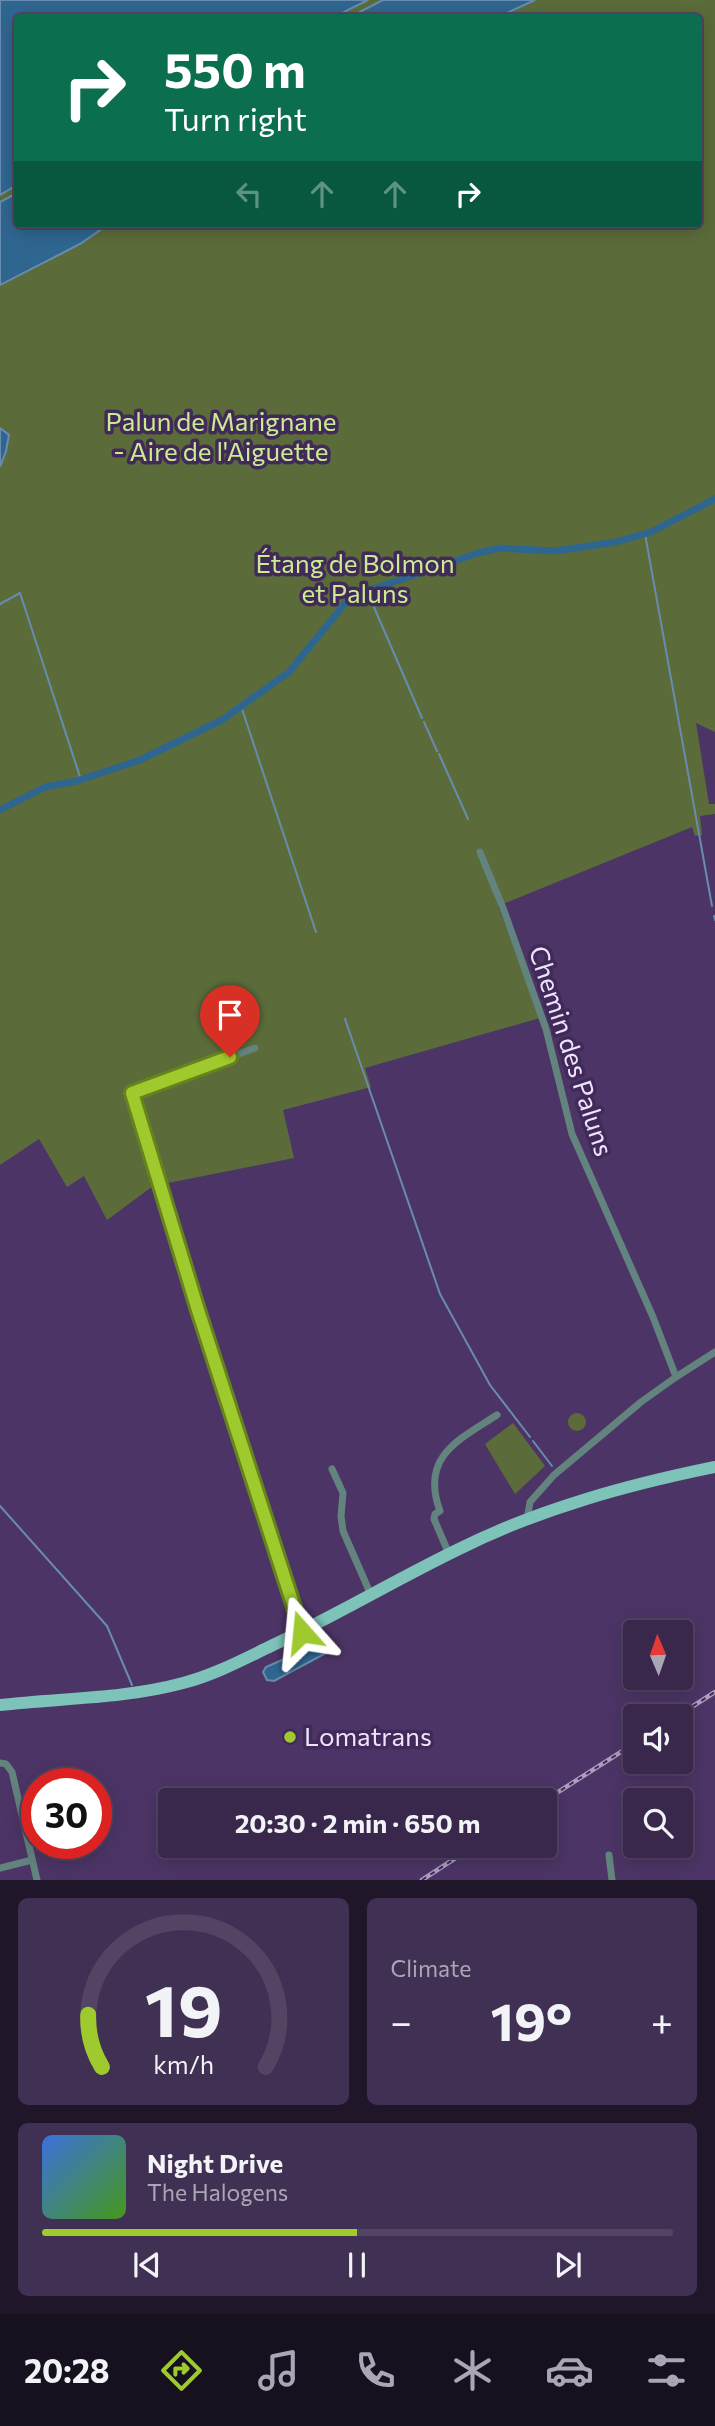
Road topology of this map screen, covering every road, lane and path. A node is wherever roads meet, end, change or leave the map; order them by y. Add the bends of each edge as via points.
1 (480, 852) dead end
2 (255, 1048) dead end
3 (715, 1352) edge
4 (676, 1377) junction
5 (496, 1415) dead end
6 (715, 1467) edge
7 (332, 1469) dead end
8 (527, 1519) junction
9 (449, 1554) junction
10 (371, 1595) junction
11 (302, 1632) junction
12 (0, 1705) edge
13 (0, 1763) edge
14 (609, 1855) dead end
15 (32, 1860) junction
16 (0, 1868) edge
17 (37, 1880) edge
18 (612, 1880) edge

1 - 4 street, Chemin des Paluns via 546,1029 572,1134
2 - 11 street via 132,1093
3 - 4 street
4 - 8 street via 554,1475 530,1502
5 - 9 street via 451,1445 438,1466 434,1490 440,1511 434,1516
6 - 8 main road via 633,1486
7 - 10 street via 343,1493 343,1531
8 - 9 main road
9 - 10 main road
10 - 11 main road
11 - 12 main road via 220,1671 183,1683 129,1694
13 - 15 street via 12,1772
14 - 18 street
15 - 16 street
15 - 17 street

